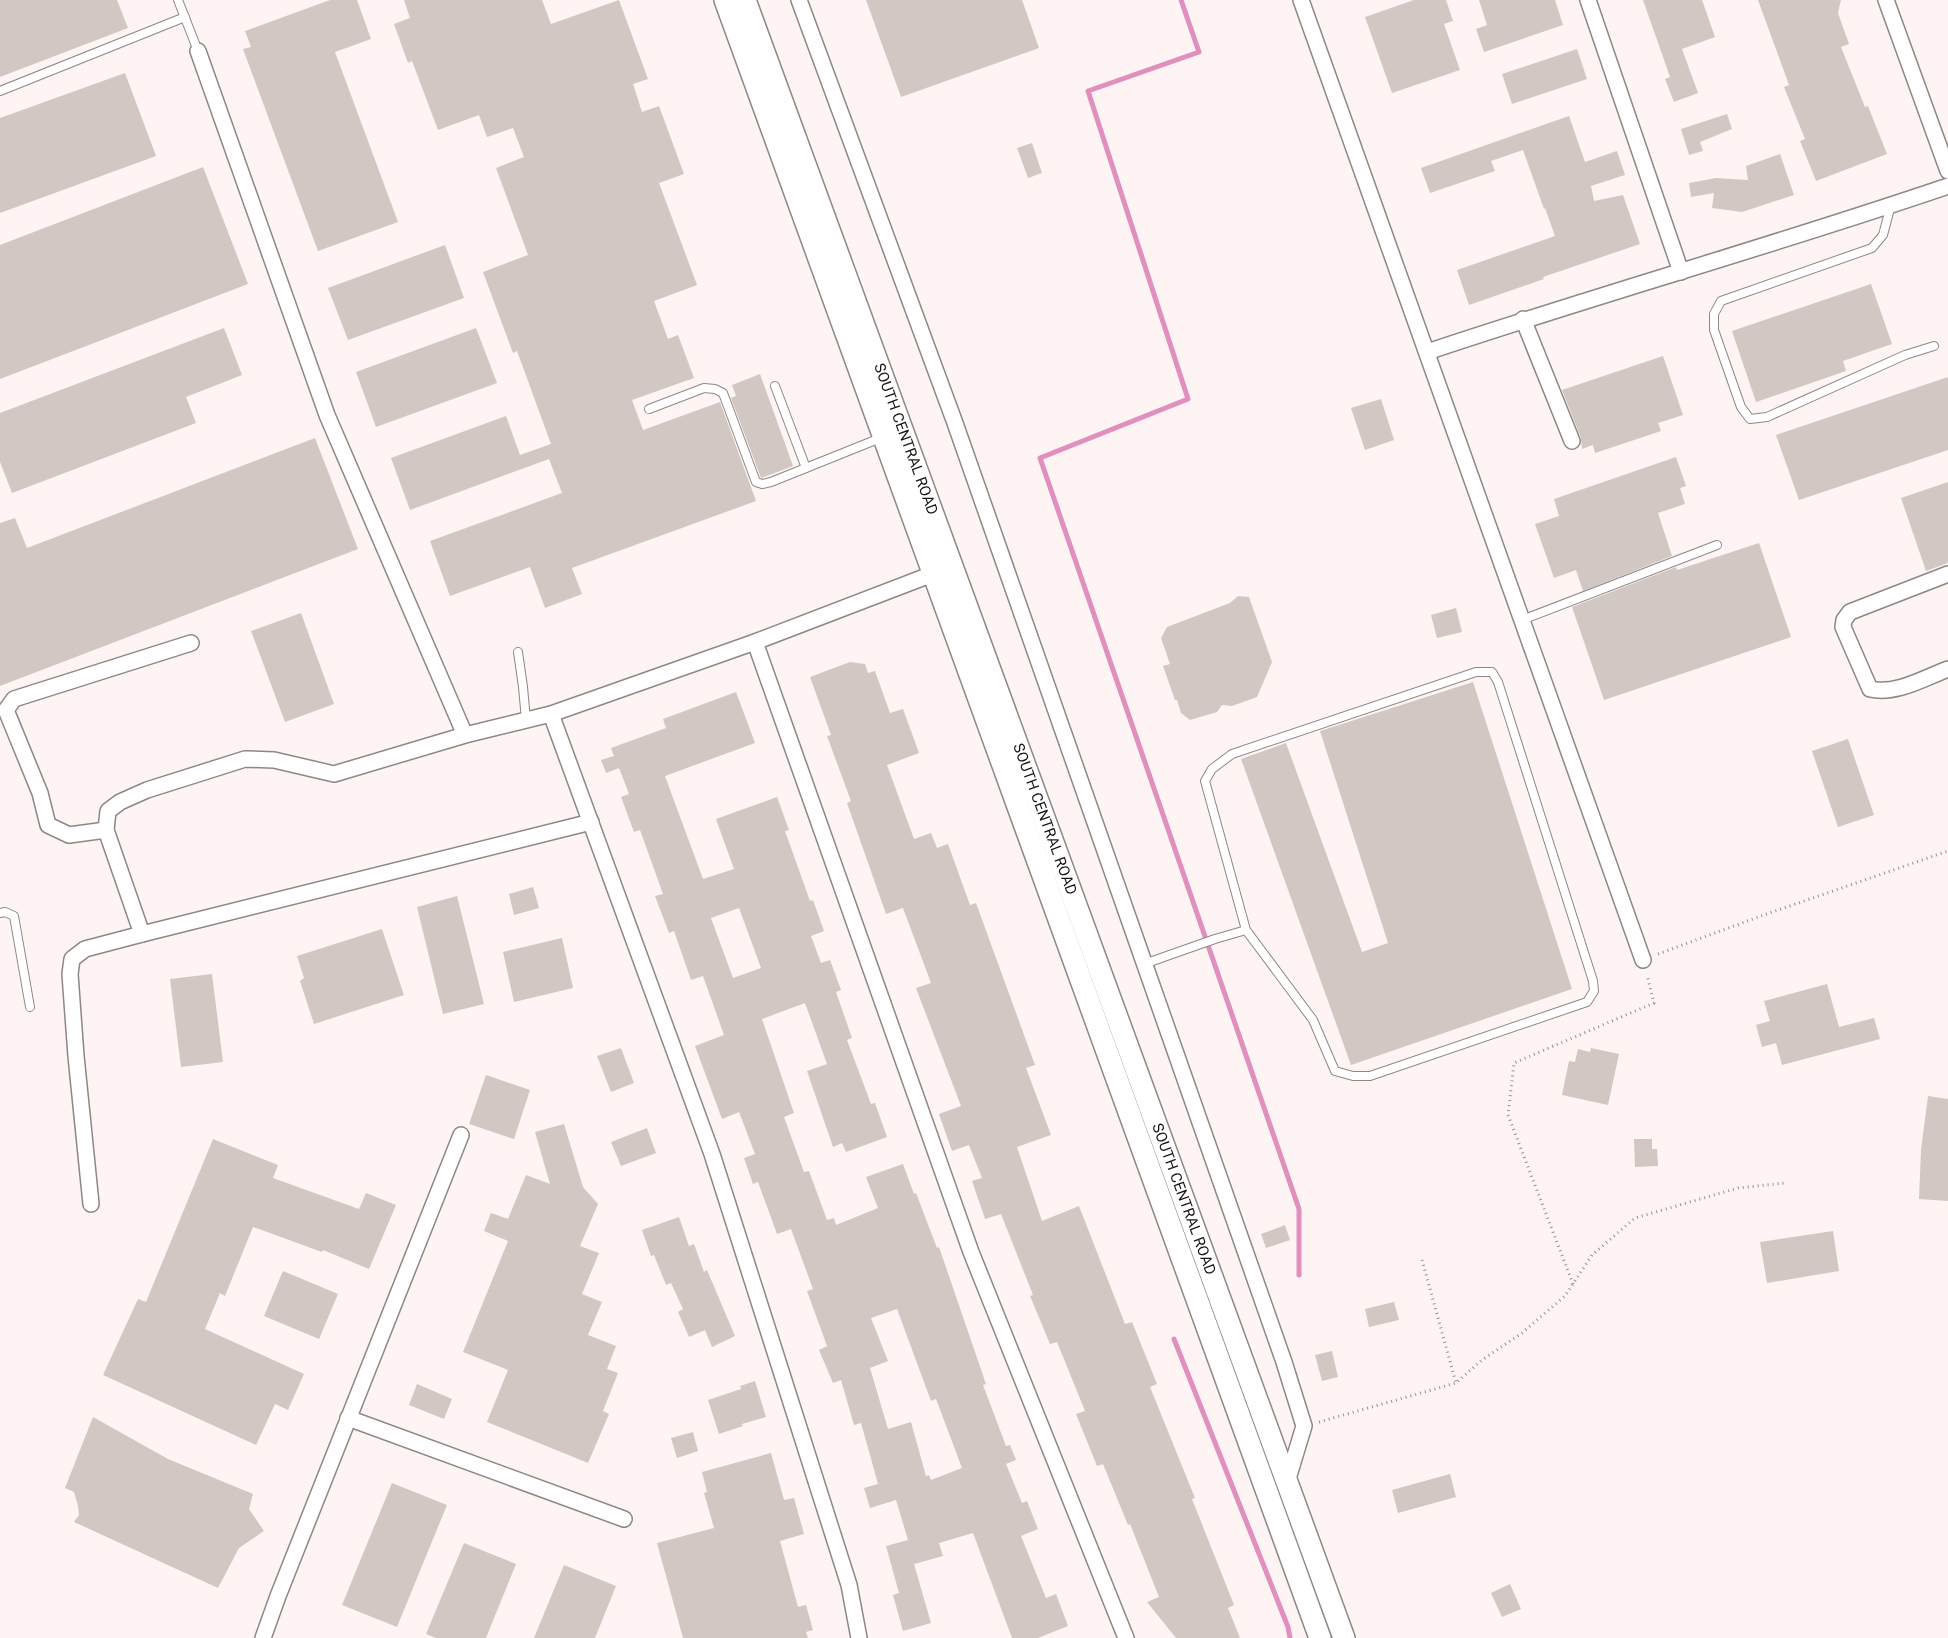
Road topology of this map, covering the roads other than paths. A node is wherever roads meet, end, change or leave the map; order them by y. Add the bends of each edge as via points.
1 (178, 0) edge
2 (725, 0) edge
3 (745, 0) edge
4 (799, 0) edge
5 (1301, 0) edge
6 (1588, 0) edge
7 (1886, 0) edge
8 (185, 17) junction
9 (198, 51) joint
10 (0, 91) edge
11 (1948, 171) edge
12 (1948, 186) edge
13 (1891, 205) junction
14 (1681, 272) junction
15 (1523, 319) junction
16 (1934, 346) dead end
17 (1427, 352) junction
18 (775, 386) dead end
19 (649, 409) dead end
20 (883, 437) junction
21 (1572, 441) dead end
22 (806, 468) junction
23 (1717, 545) dead end
24 (953, 567) junction
25 (932, 574) junction
26 (1948, 574) edge
27 (1522, 620) junction
28 (755, 642) junction
29 (191, 643) dead end
30 (518, 652) dead end
31 (1948, 669) edge
32 (551, 714) junction
33 (526, 720) junction
34 (465, 735) junction
35 (591, 822) junction
36 (106, 830) junction
37 (0, 913) edge
38 (1246, 930) junction
39 (142, 934) junction
40 (1643, 960) road end
41 (1144, 964) junction
42 (30, 1007) dead end
43 (461, 1136) dead end
44 (91, 1204) dead end
45 (348, 1418) junction
46 (1287, 1482) junction
47 (624, 1519) dead end
48 (263, 1638) edge
49 (859, 1638) edge
50 (1126, 1638) edge
51 (1320, 1638) edge
52 (1344, 1638) edge

1 - 8 lane
2 - 20 main road, SOUTH CENTRAL ROAD
3 - 24 main road, SOUTH CENTRAL ROAD
4 - 41 street via 955,423
5 - 17 street
6 - 14 street
7 - 11 street
8 - 9 lane
8 - 10 lane
9 - 34 street via 327,415
12 - 13 street
13 - 14 street
13 - 16 lane via 1883,235 1872,248 1721,301 1714,314 1714,330 1741,407 1750,419 1767,417
14 - 15 street
15 - 17 street
15 - 21 street
17 - 27 street
18 - 22 lane
19 - 22 lane via 704,388 715,389 723,393 756,482 771,482
20 - 22 lane
20 - 25 main road, SOUTH CENTRAL ROAD
23 - 27 lane
24 - 25 street
24 - 46 main road, SOUTH CENTRAL ROAD
25 - 28 street
25 - 51 main road, SOUTH CENTRAL ROAD
26 - 31 street via 1850,612 1843,627 1870,689 1881,692 1896,689
27 - 40 street
28 - 32 street
28 - 50 street via 971,1252
29 - 36 street via 14,699 6,710 40,793 48,825 69,835
30 - 33 lane
32 - 33 street
32 - 35 street
33 - 34 street
34 - 36 street via 334,774 274,760 245,759 147,790 120,802 108,811
35 - 39 street
35 - 49 street via 712,1154 849,1585
36 - 39 street
37 - 42 lane via 14,916
38 - 38 lane via 1205,781 1212,769 1232,754 1476,672 1492,672 1498,682 1593,981 1594,991 1587,1002 1370,1076 1353,1076 1336,1071 1313,1020
38 - 41 lane
39 - 44 street via 85,949 72,959 70,974
41 - 46 street via 1304,1426
43 - 45 street
45 - 47 street
45 - 48 street
46 - 52 main road, SOUTH CENTRAL ROAD

